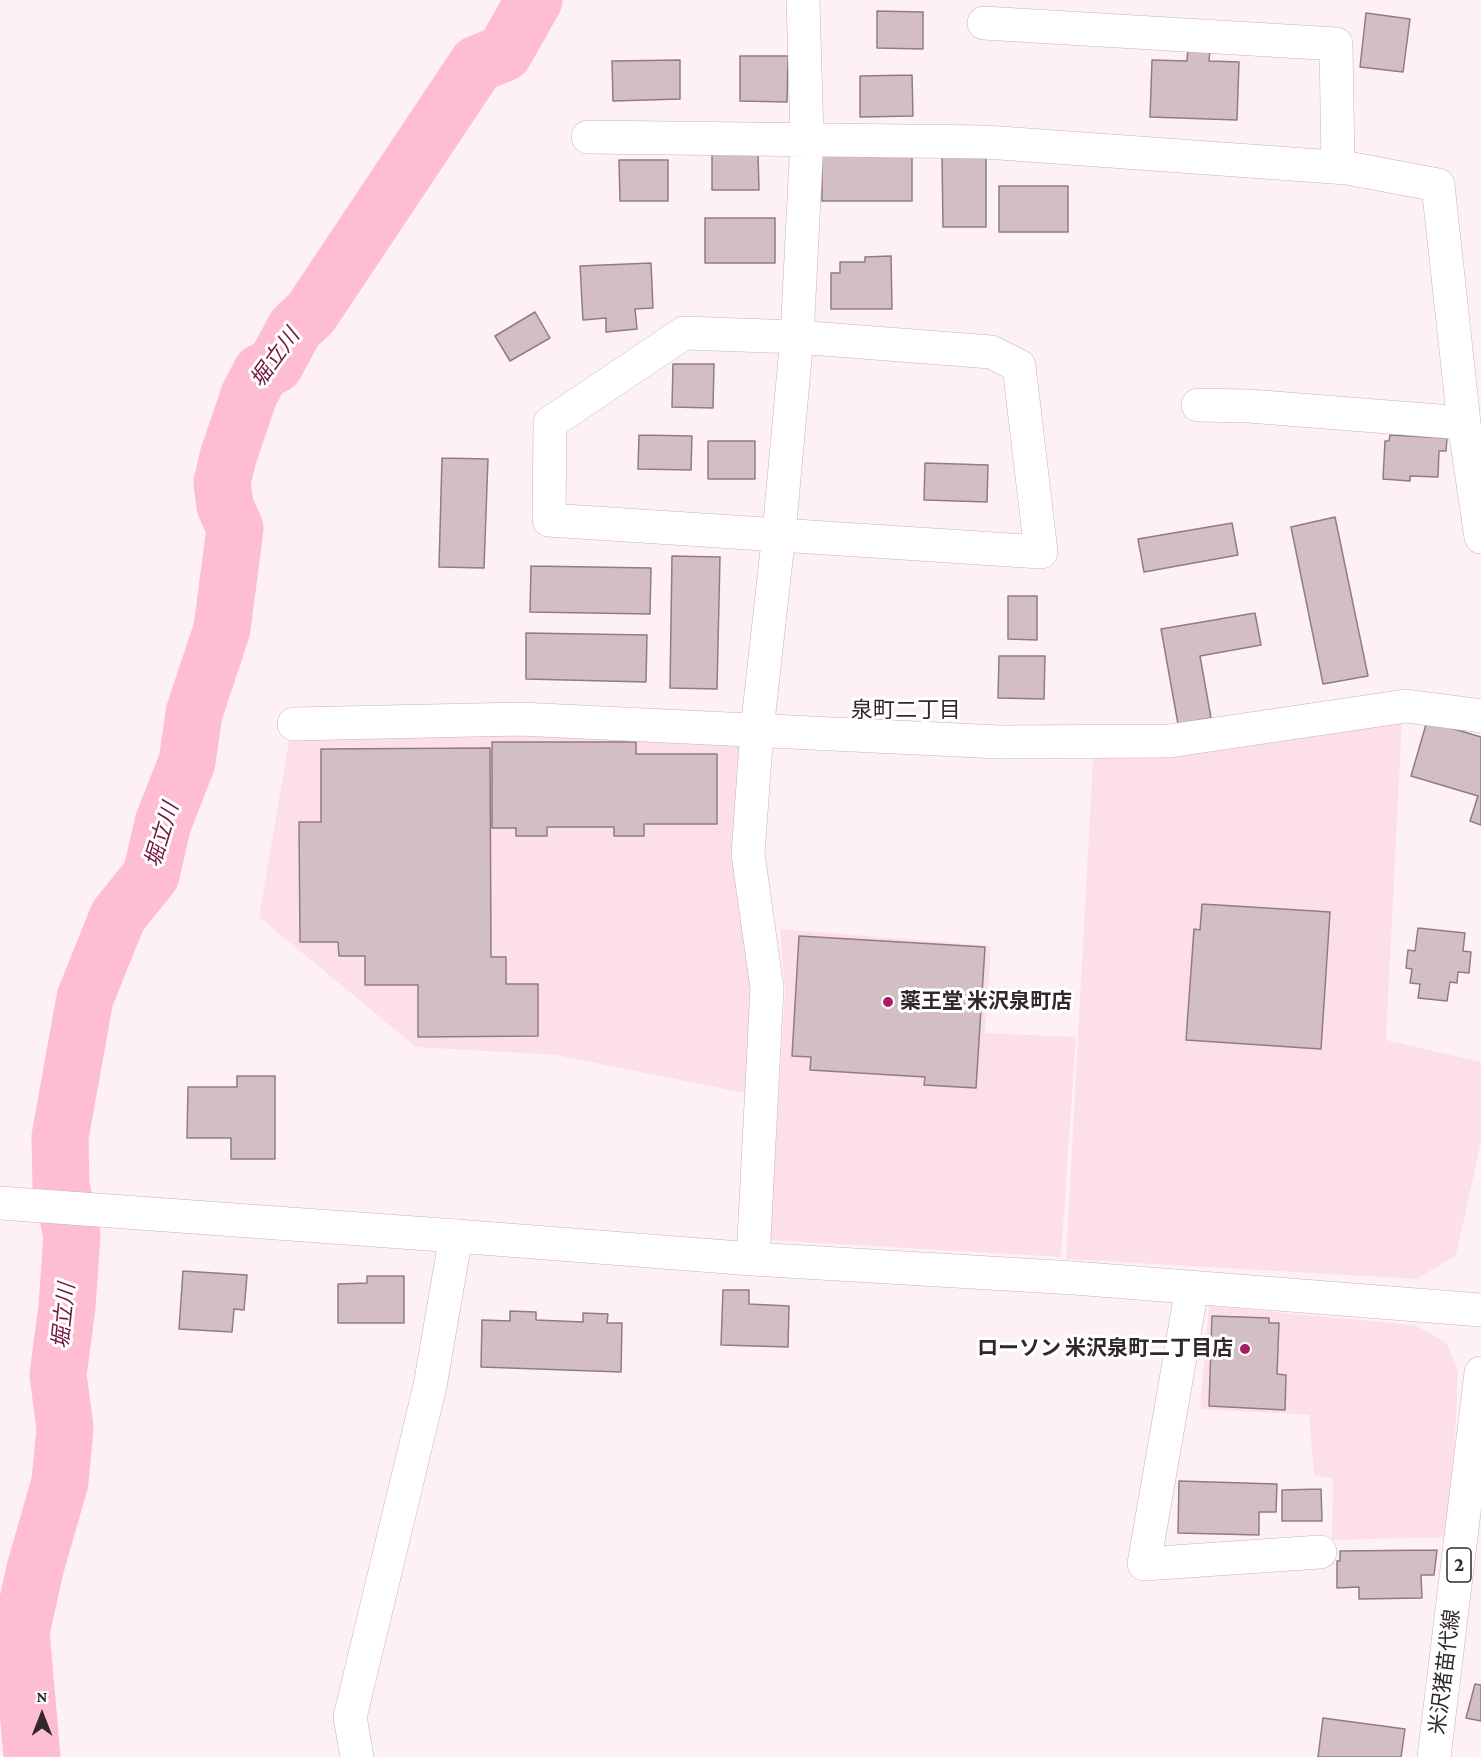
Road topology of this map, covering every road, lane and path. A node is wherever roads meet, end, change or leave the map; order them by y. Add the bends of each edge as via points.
1 (803, 0) edge
2 (984, 23) dead end
3 (588, 137) dead end
4 (807, 139) junction
5 (1338, 167) junction
6 (797, 337) junction
7 (1198, 405) dead end
8 (1464, 423) junction
9 (779, 533) junction
10 (1481, 537) edge
11 (1481, 716) edge
12 (294, 724) dead end
13 (758, 730) junction
14 (11, 1204) edge
15 (456, 1236) junction
16 (753, 1259) junction
17 (1192, 1288) junction
18 (1481, 1310) edge
19 (1481, 1373) edge
20 (1320, 1552) dead end
21 (357, 1757) edge
22 (1434, 1757) edge

1 - 4 street
2 - 5 street via 1336,44
3 - 4 street
4 - 5 street via 986,142
4 - 6 street
5 - 8 street via 1438,185
6 - 9 street
6 - 9 street via 684,333 550,423 549,520
6 - 9 street via 991,352 1019,366 1041,552
7 - 8 street
8 - 10 street
9 - 13 street
11 - 13 street via 1406,706 1169,741 999,742
12 - 13 street via 520,719
13 - 16 street via 748,854 767,988
14 - 15 street
15 - 16 street
15 - 21 street via 430,1386 350,1717
16 - 17 street
17 - 18 street
17 - 20 street via 1144,1564
19 - 22 street, 米沢猪苗代線 / 2

